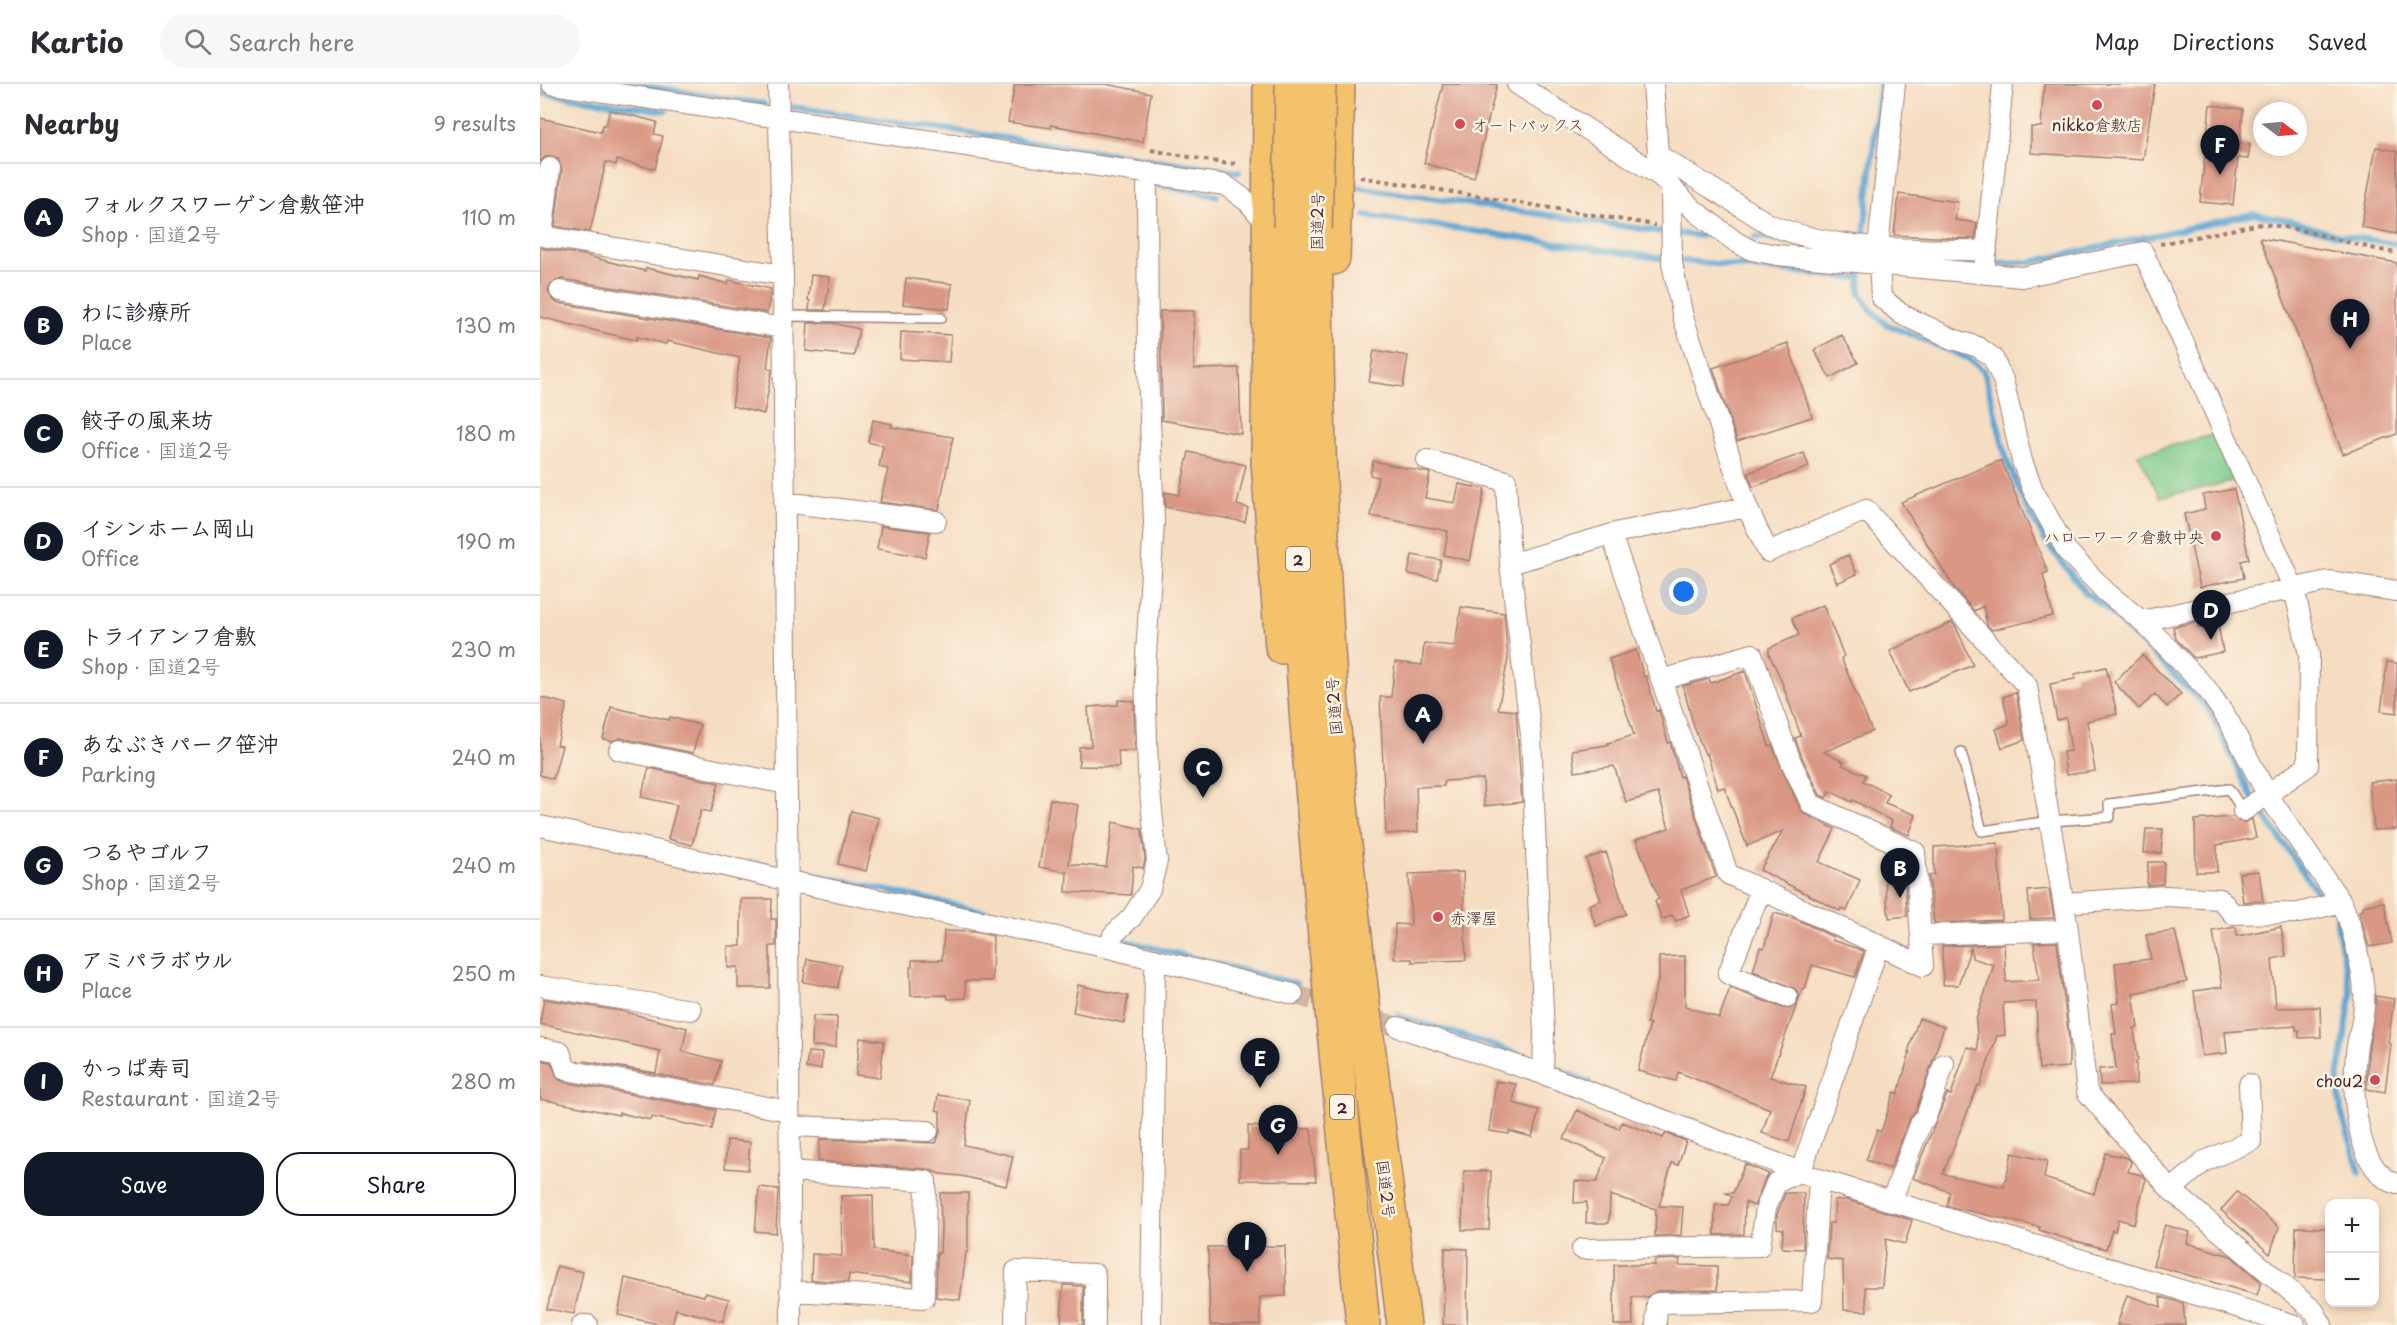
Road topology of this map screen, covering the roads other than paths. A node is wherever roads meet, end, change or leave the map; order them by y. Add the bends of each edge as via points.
1 (552, 84) edge
2 (778, 84) edge
3 (1270, 84) edge
4 (1292, 84) edge
5 (1319, 84) edge
6 (1338, 84) edge
7 (1517, 84) edge
8 (1653, 84) edge
9 (1895, 84) edge
10 (2003, 84) edge
11 (576, 86) edge
12 (779, 117) junction
13 (1658, 155) junction
14 (550, 168) dead end
15 (1148, 179) junction
16 (1665, 181) junction
17 (1291, 227) junction
18 (1830, 249) junction
19 (1867, 255) junction
20 (1986, 262) junction
21 (783, 275) junction
22 (560, 291) dead end
23 (941, 318) dead end
24 (783, 322) junction
25 (1426, 460) dead end
26 (784, 502) junction
27 (1747, 507) junction
28 (936, 521) dead end
29 (1611, 534) junction
30 (1510, 564) junction
31 (2294, 589) junction
32 (2397, 591) edge
33 (2142, 621) junction
34 (1329, 666) junction
35 (1661, 680) junction
36 (619, 750) dead end
37 (1961, 752) dead end
38 (786, 784) junction
39 (2267, 794) junction
40 (2243, 811) joint
41 (2050, 821) junction
42 (540, 826) edge
43 (789, 881) junction
44 (1761, 889) junction
45 (2341, 902) junction
46 (2064, 903) junction
47 (2068, 930) junction
48 (1922, 935) junction
49 (1111, 942) junction
50 (1879, 945) junction
51 (1155, 959) junction
52 (540, 986) edge
53 (1293, 994) tunnel mouth
54 (1787, 997) dead end
55 (691, 1010) dead end
56 (1398, 1027) tunnel mouth
57 (540, 1048) edge
58 (1944, 1064) dead end
59 (1543, 1067) junction
60 (2249, 1084) dead end
61 (784, 1114) junction
62 (928, 1131) dead end
63 (1807, 1169) junction
64 (789, 1171) junction
65 (2397, 1184) edge
66 (2171, 1190) junction
67 (1894, 1195) junction
68 (1582, 1249) dead end
69 (790, 1291) junction
70 (582, 1325) edge
71 (588, 1325) edge
72 (791, 1325) edge
73 (1015, 1325) edge
74 (1095, 1325) edge
75 (1150, 1325) edge
76 (1364, 1325) edge
77 (1404, 1325) edge
78 (1656, 1325) edge
79 (2295, 1325) edge
80 (2322, 1325) edge

1 - 11 street
2 - 12 street
3 - 17 highway
4 - 17 highway, 国道2号 / 2, bridge
5 - 17 highway, 国道2号 / 2, bridge
6 - 34 highway via 1333,230 1341,619
7 - 16 street
8 - 13 street
9 - 19 street
10 - 20 street
11 - 12 street
12 - 15 street
12 - 21 street
13 - 16 street
13 - 18 street via 1769,224
14 - 21 street via 542,236
15 - 17 street via 1225,185
15 - 49 street via 1148,369 1154,522 1144,672 1157,861 1150,889
16 - 18 street via 1720,232 1751,250 1777,255
16 - 27 street via 1672,260 1683,317
17 - 34 highway, 国道2号 / 2 via 1318,468
17 - 76 highway, 国道2号 / 2 via 1293,467 1304,679 1320,890
18 - 19 street
19 - 20 street
19 - 33 street via 1881,297 1901,314 1978,347 1993,358 2003,380 2033,490 2067,551
20 - 31 street via 2022,277 2143,252
21 - 24 street
22 - 24 street
23 - 24 lane
24 - 26 street
25 - 30 street via 1506,481
26 - 28 street
26 - 38 street
27 - 29 street
27 - 41 street via 1768,552 1866,510 2027,686
29 - 30 street
29 - 35 street
30 - 59 street via 1531,735
31 - 32 street via 2328,581
31 - 33 street
31 - 39 street via 2309,654 2307,766
33 - 39 street via 2207,689
34 - 77 highway, 国道2号 / 2 via 1353,921
35 - 44 street via 1728,874
35 - 48 street via 1752,654 1791,762 1811,804 1915,852
36 - 38 street
37 - 41 lane via 1982,831
38 - 43 street
39 - 40 street
39 - 45 street
40 - 41 lane via 2229,789 2109,804 2110,817
41 - 46 street
42 - 43 street
43 - 49 street
43 - 61 street
44 - 50 street
44 - 54 street via 1728,974
45 - 46 street via 2299,913 2233,914 2220,899 2166,896
45 - 65 street via 2350,918 2365,996 2356,1054 2358,1129 2372,1164
46 - 47 street
47 - 48 street
47 - 66 street via 2087,1092
48 - 50 street via 1923,966
49 - 51 street
50 - 63 street
51 - 53 street
51 - 75 street
52 - 55 street
56 - 59 street
57 - 61 street via 560,1052 566,1070
58 - 67 street
59 - 63 street via 1674,1126
60 - 66 street via 2251,1141 2205,1161
61 - 62 street
61 - 64 street
63 - 67 street
63 - 68 street via 1776,1183 1766,1208 1760,1246
63 - 78 street via 1812,1301 1657,1303
64 - 69 street
64 - 69 street via 926,1181 924,1298
66 - 80 street via 2314,1311
67 - 79 street
69 - 72 street
70 - 71 street
73 - 74 street via 1016,1271 1095,1274

